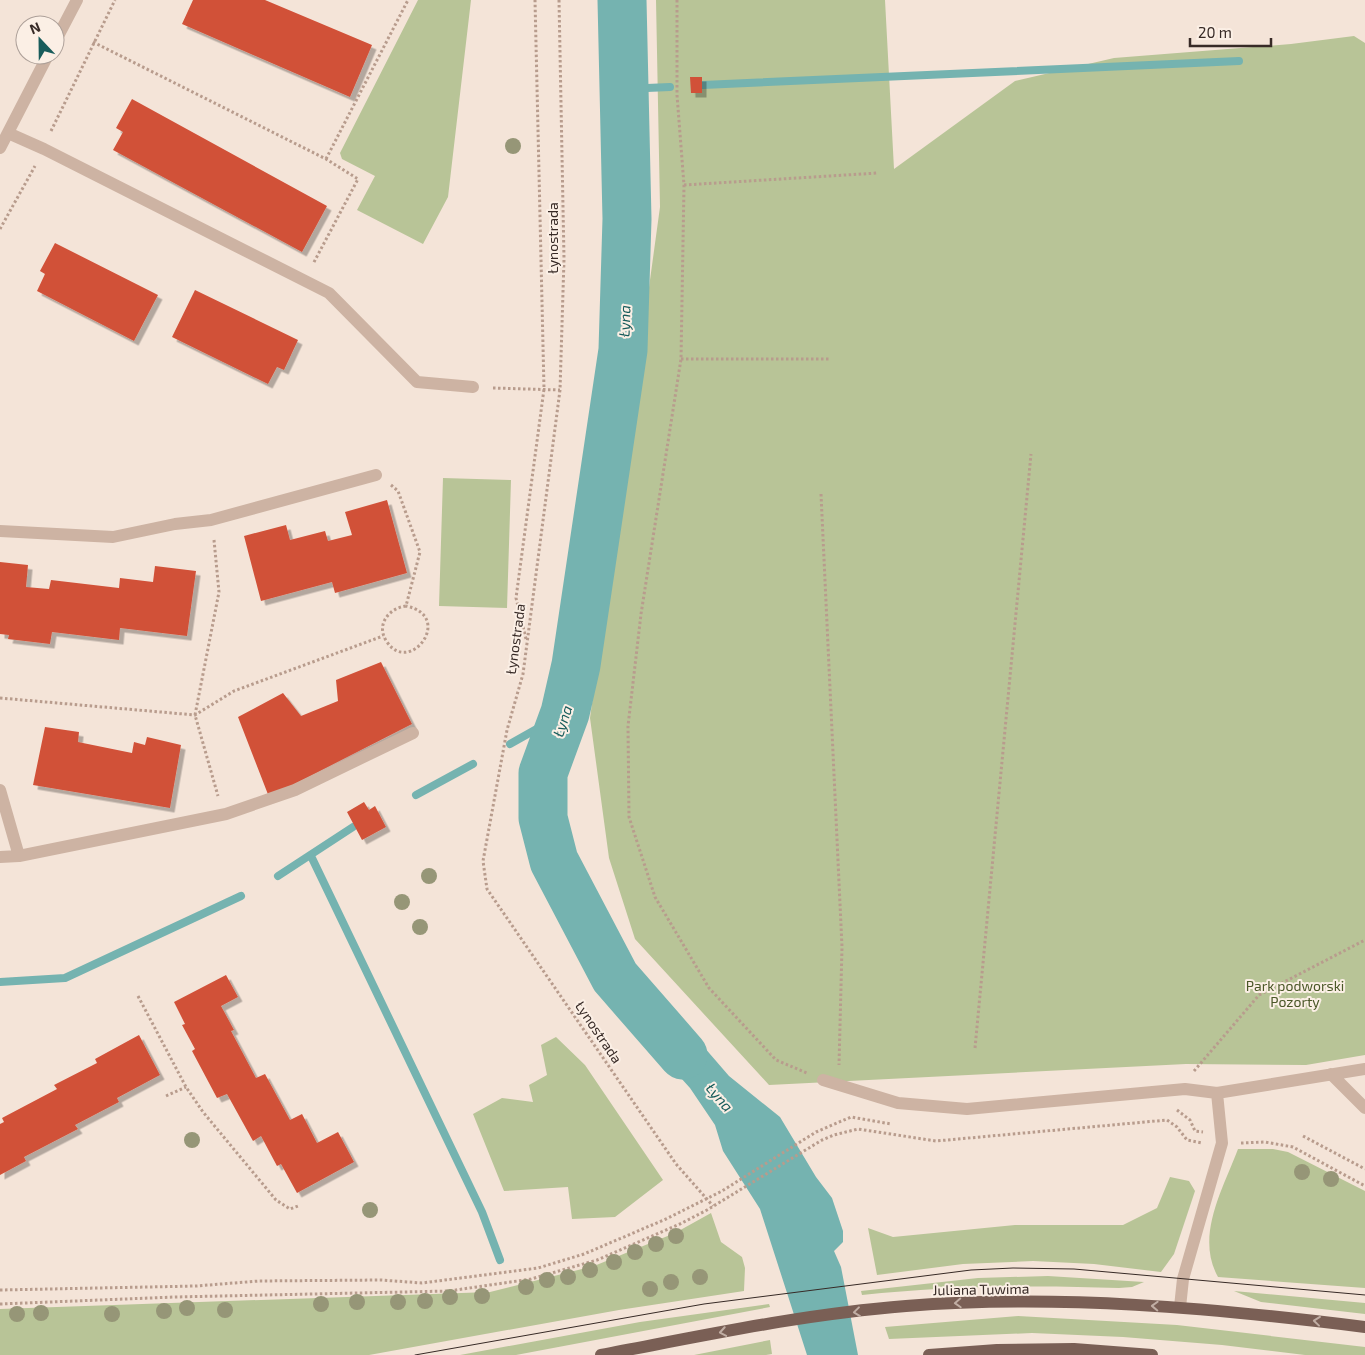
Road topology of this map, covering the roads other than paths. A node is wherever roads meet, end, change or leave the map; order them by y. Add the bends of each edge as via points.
1 (77, 0) edge
2 (65, 23) edge
3 (43, 65) edge
4 (8, 133) junction
5 (0, 148) edge
6 (473, 387) road end
7 (376, 475) road end
8 (0, 530) edge
9 (413, 733) dead end
10 (0, 790) edge
11 (20, 856) junction
12 (0, 857) edge
13 (1365, 1069) edge
14 (1331, 1074) junction
15 (823, 1080) road end
16 (1217, 1093) junction
17 (1365, 1108) edge
18 (1180, 1307) junction
19 (1365, 1327) edge
20 (601, 1355) edge
21 (929, 1355) edge
22 (1152, 1355) edge

1 - 2 street
3 - 4 street
4 - 5 street
4 - 6 street via 329,293 418,382
7 - 8 street via 211,520 113,537
9 - 11 street via 295,790 226,814
10 - 11 street
11 - 12 street
13 - 14 street
14 - 16 street
14 - 17 street
15 - 16 street via 898,1103 967,1109 1184,1089
16 - 18 street via 1222,1143 1183,1279
19 -> 18 main road, Juliana Tuwima
18 -> 20 main road, Juliana Tuwima via 1003,1302 905,1306 770,1324
21 - 22 main road via 1074,1349

